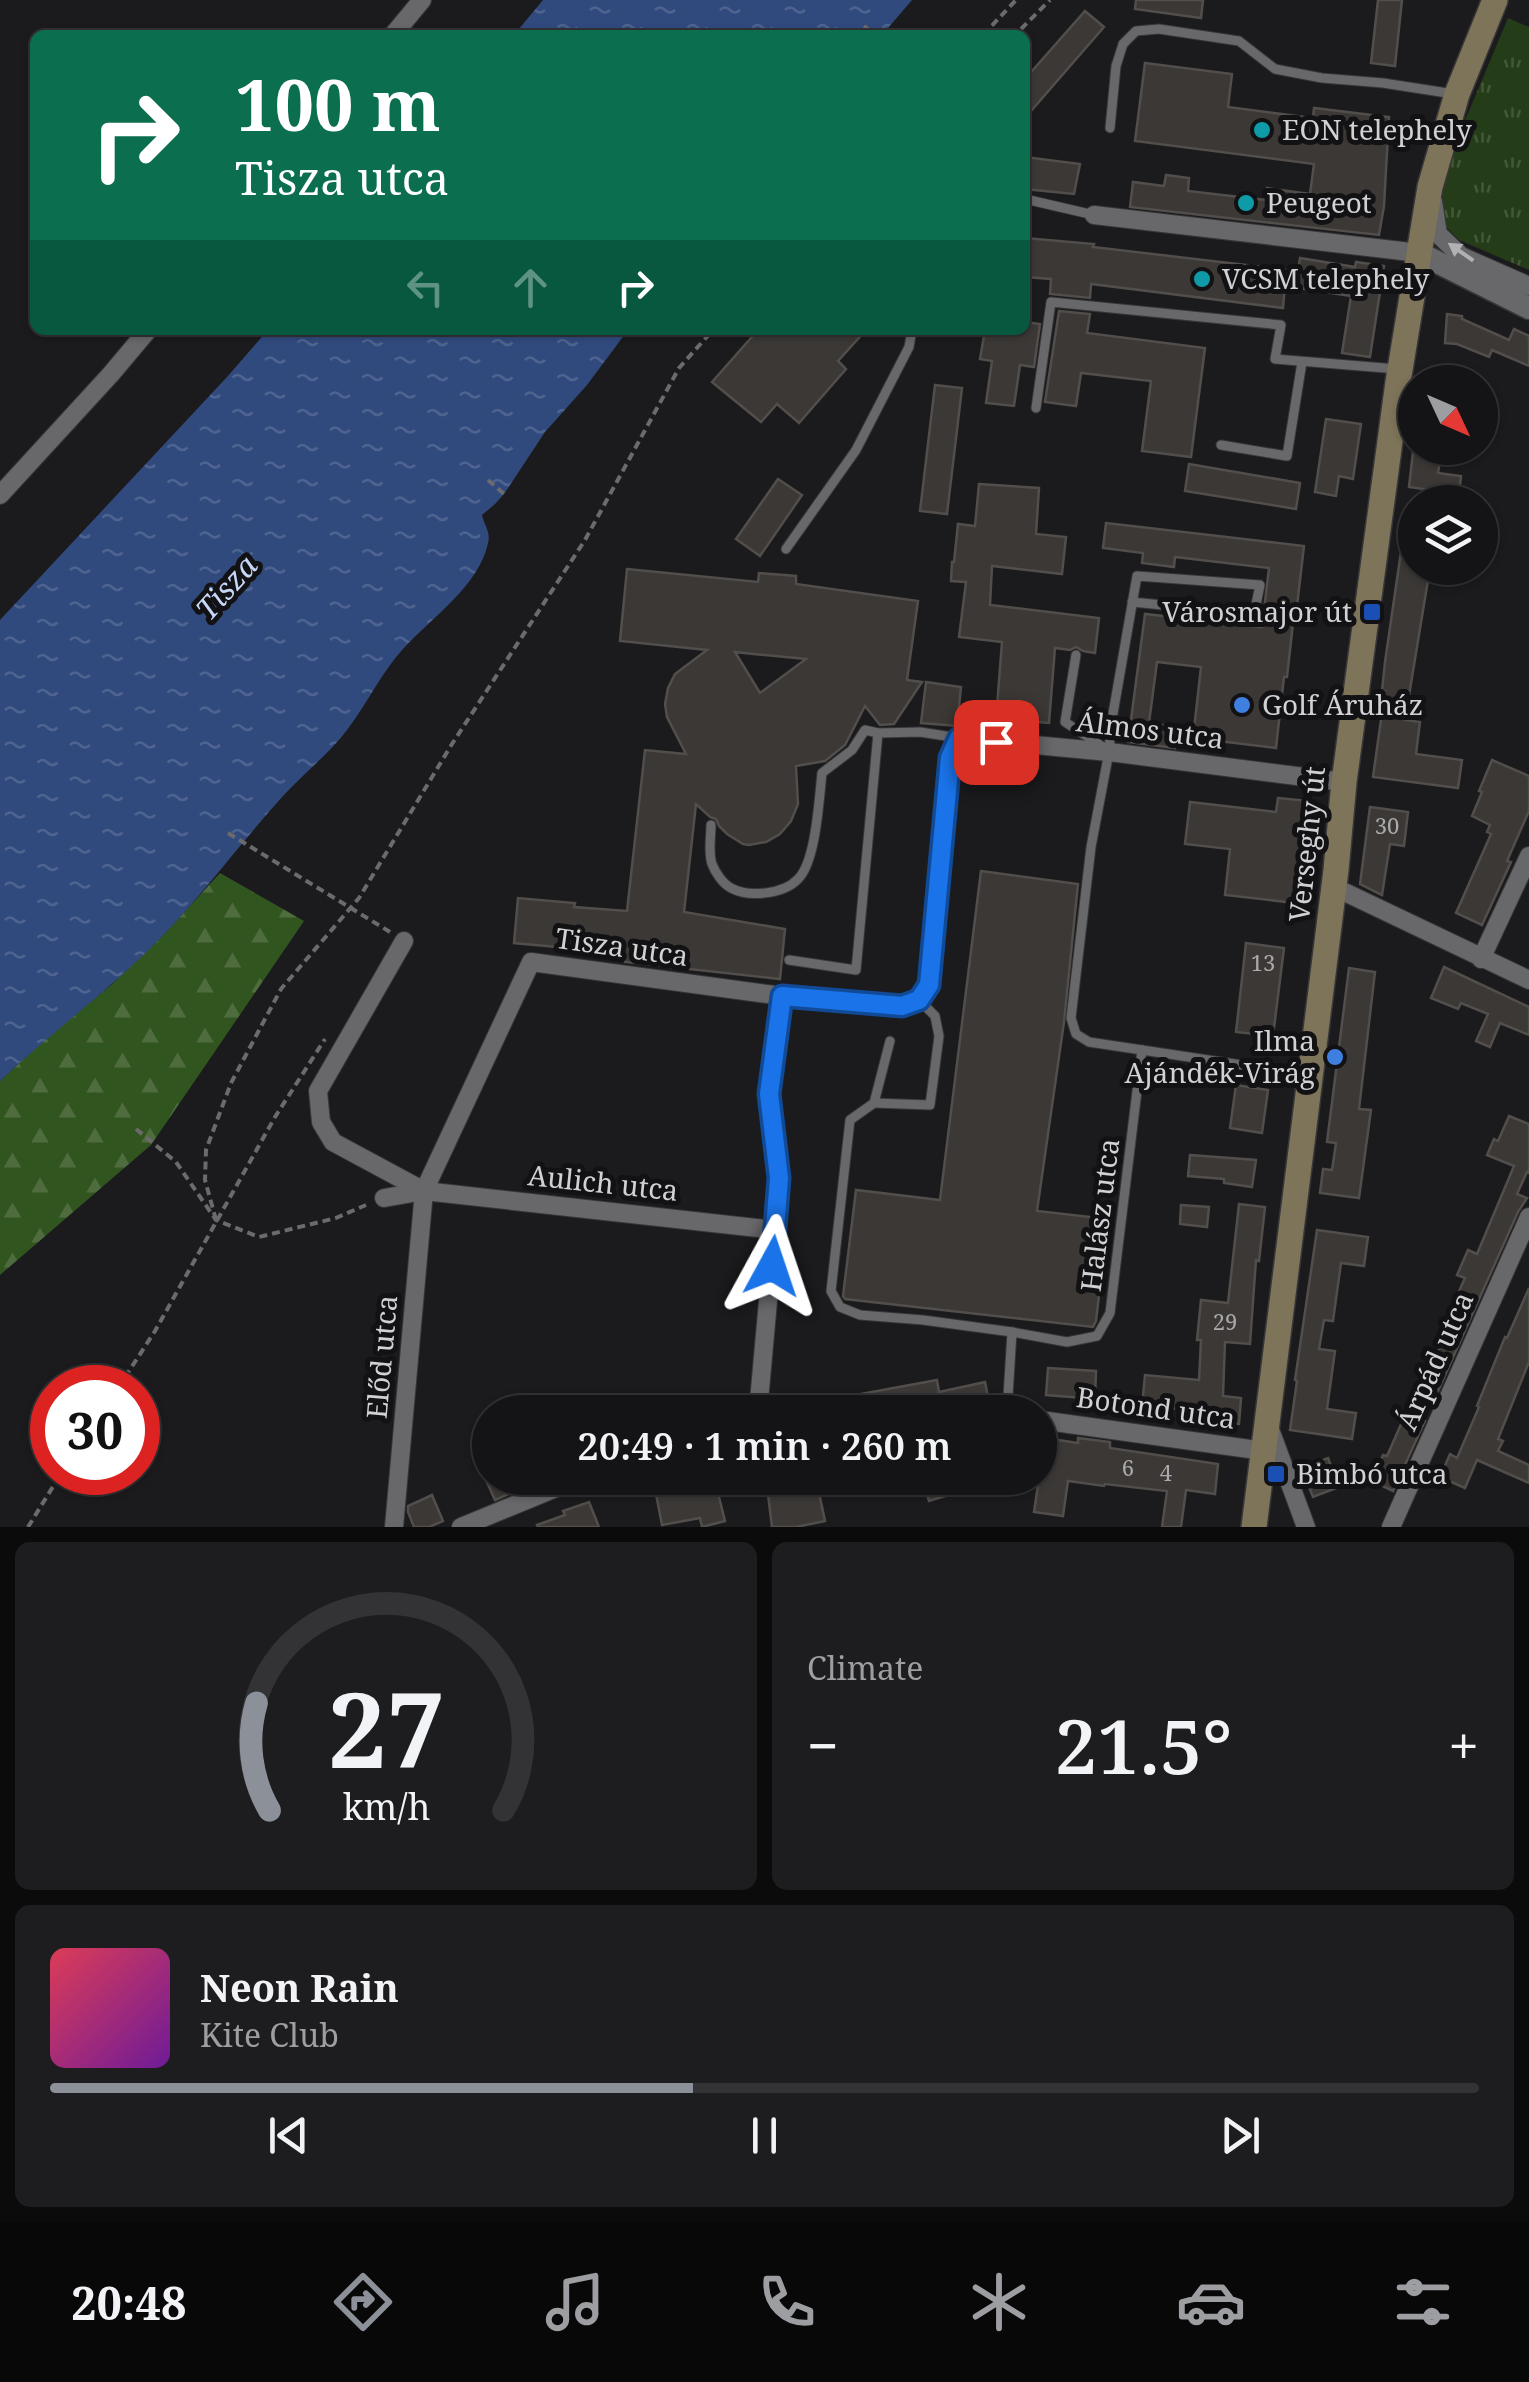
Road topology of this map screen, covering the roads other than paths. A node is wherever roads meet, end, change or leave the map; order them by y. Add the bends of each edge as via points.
1 (422, 0) edge
2 (1495, 0) edge
3 (397, 30) edge
4 (1457, 94) junction
5 (1110, 128) dead end
6 (1430, 188) junction
7 (1030, 200) edge
8 (1094, 215) joint
9 (1419, 253) junction
10 (1529, 286) edge
11 (1529, 308) edge
12 (144, 335) edge
13 (910, 335) edge
14 (1302, 362) junction
15 (1401, 365) edge
16 (1398, 369) edge
17 (1398, 384) edge
18 (1036, 408) dead end
19 (1221, 446) dead end
20 (0, 496) edge
21 (786, 549) dead end
22 (1132, 602) junction
23 (1076, 655) dead end
24 (878, 733) junction
25 (959, 738) junction
26 (1109, 752) junction
27 (1344, 782) junction
28 (711, 825) dead end
29 (1529, 856) edge
30 (1334, 888) junction
31 (397, 937) road end
32 (1482, 959) junction
33 (788, 960) dead end
34 (1529, 980) edge
35 (924, 992) junction
36 (782, 996) junction
37 (890, 1041) dead end
38 (1142, 1050) junction
39 (1310, 1075) junction
40 (874, 1103) junction
41 (424, 1191) junction
42 (384, 1198) road end
43 (1529, 1217) edge
44 (776, 1230) junction
45 (1012, 1332) junction
46 (760, 1395) edge
47 (1008, 1395) edge
48 (1057, 1422) edge
49 (1267, 1422) junction
50 (1264, 1451) junction
51 (539, 1495) edge
52 (394, 1527) edge
53 (461, 1527) edge
54 (1254, 1527) edge
55 (1306, 1527) edge
56 (1390, 1527) edge

1 - 3 street
2 - 4 main road, Verseghy út
4 - 5 lane via 1275,69 1240,41 1136,31 1116,66
4 - 6 main road, Verseghy út
6 - 9 main road, Verseghy út
10 -> 6 street via 1462,256 1438,234
7 - 8 lane
8 - 9 street
9 - 11 street
9 - 15 main road, Verseghy út
12 - 20 street
13 - 21 lane via 856,450
14 - 16 lane
14 - 18 lane via 1275,360 1280,326 1051,302
14 - 19 lane via 1287,456
17 - 27 main road, Verseghy út
22 - 22 lane via 1137,576 1260,585 1254,614
22 - 26 lane
23 - 26 lane via 1065,722
24 - 25 lane
24 - 28 lane via 865,730 822,773 811,855 799,879 757,894 732,888 710,861
24 - 33 lane via 856,970
25 - 26 street, Álmos utca
25 - 35 street via 950,758
26 - 27 street, Álmos utca
26 - 38 lane via 1071,1018 1076,1034 1089,1042
27 - 30 main road, Verseghy út
29 - 32 street
30 - 32 street
30 - 39 main road, Verseghy út
31 - 41 street via 318,1091 322,1122 334,1142
32 - 34 street
35 - 36 street, Tisza utca via 902,1006
35 - 40 lane via 939,1036 930,1105
36 - 41 street, Tisza utca via 531,962
36 - 44 street via 769,1094 779,1178
37 - 40 lane
38 - 39 lane
38 - 45 lane, Halász utca via 1110,1312 1097,1336 1067,1342
39 - 49 main road, Verseghy út
40 - 45 lane via 850,1120 831,1292 840,1307 860,1315
41 - 42 street
41 - 44 street, Aulich utca
41 - 52 street, Előd utca
43 - 56 street, Árpád utca
44 - 46 street
45 - 47 lane
48 - 50 street, Botond utca
49 - 50 main road, Verseghy út
49 - 55 street
50 - 54 main road, Verseghy út
51 - 53 street

